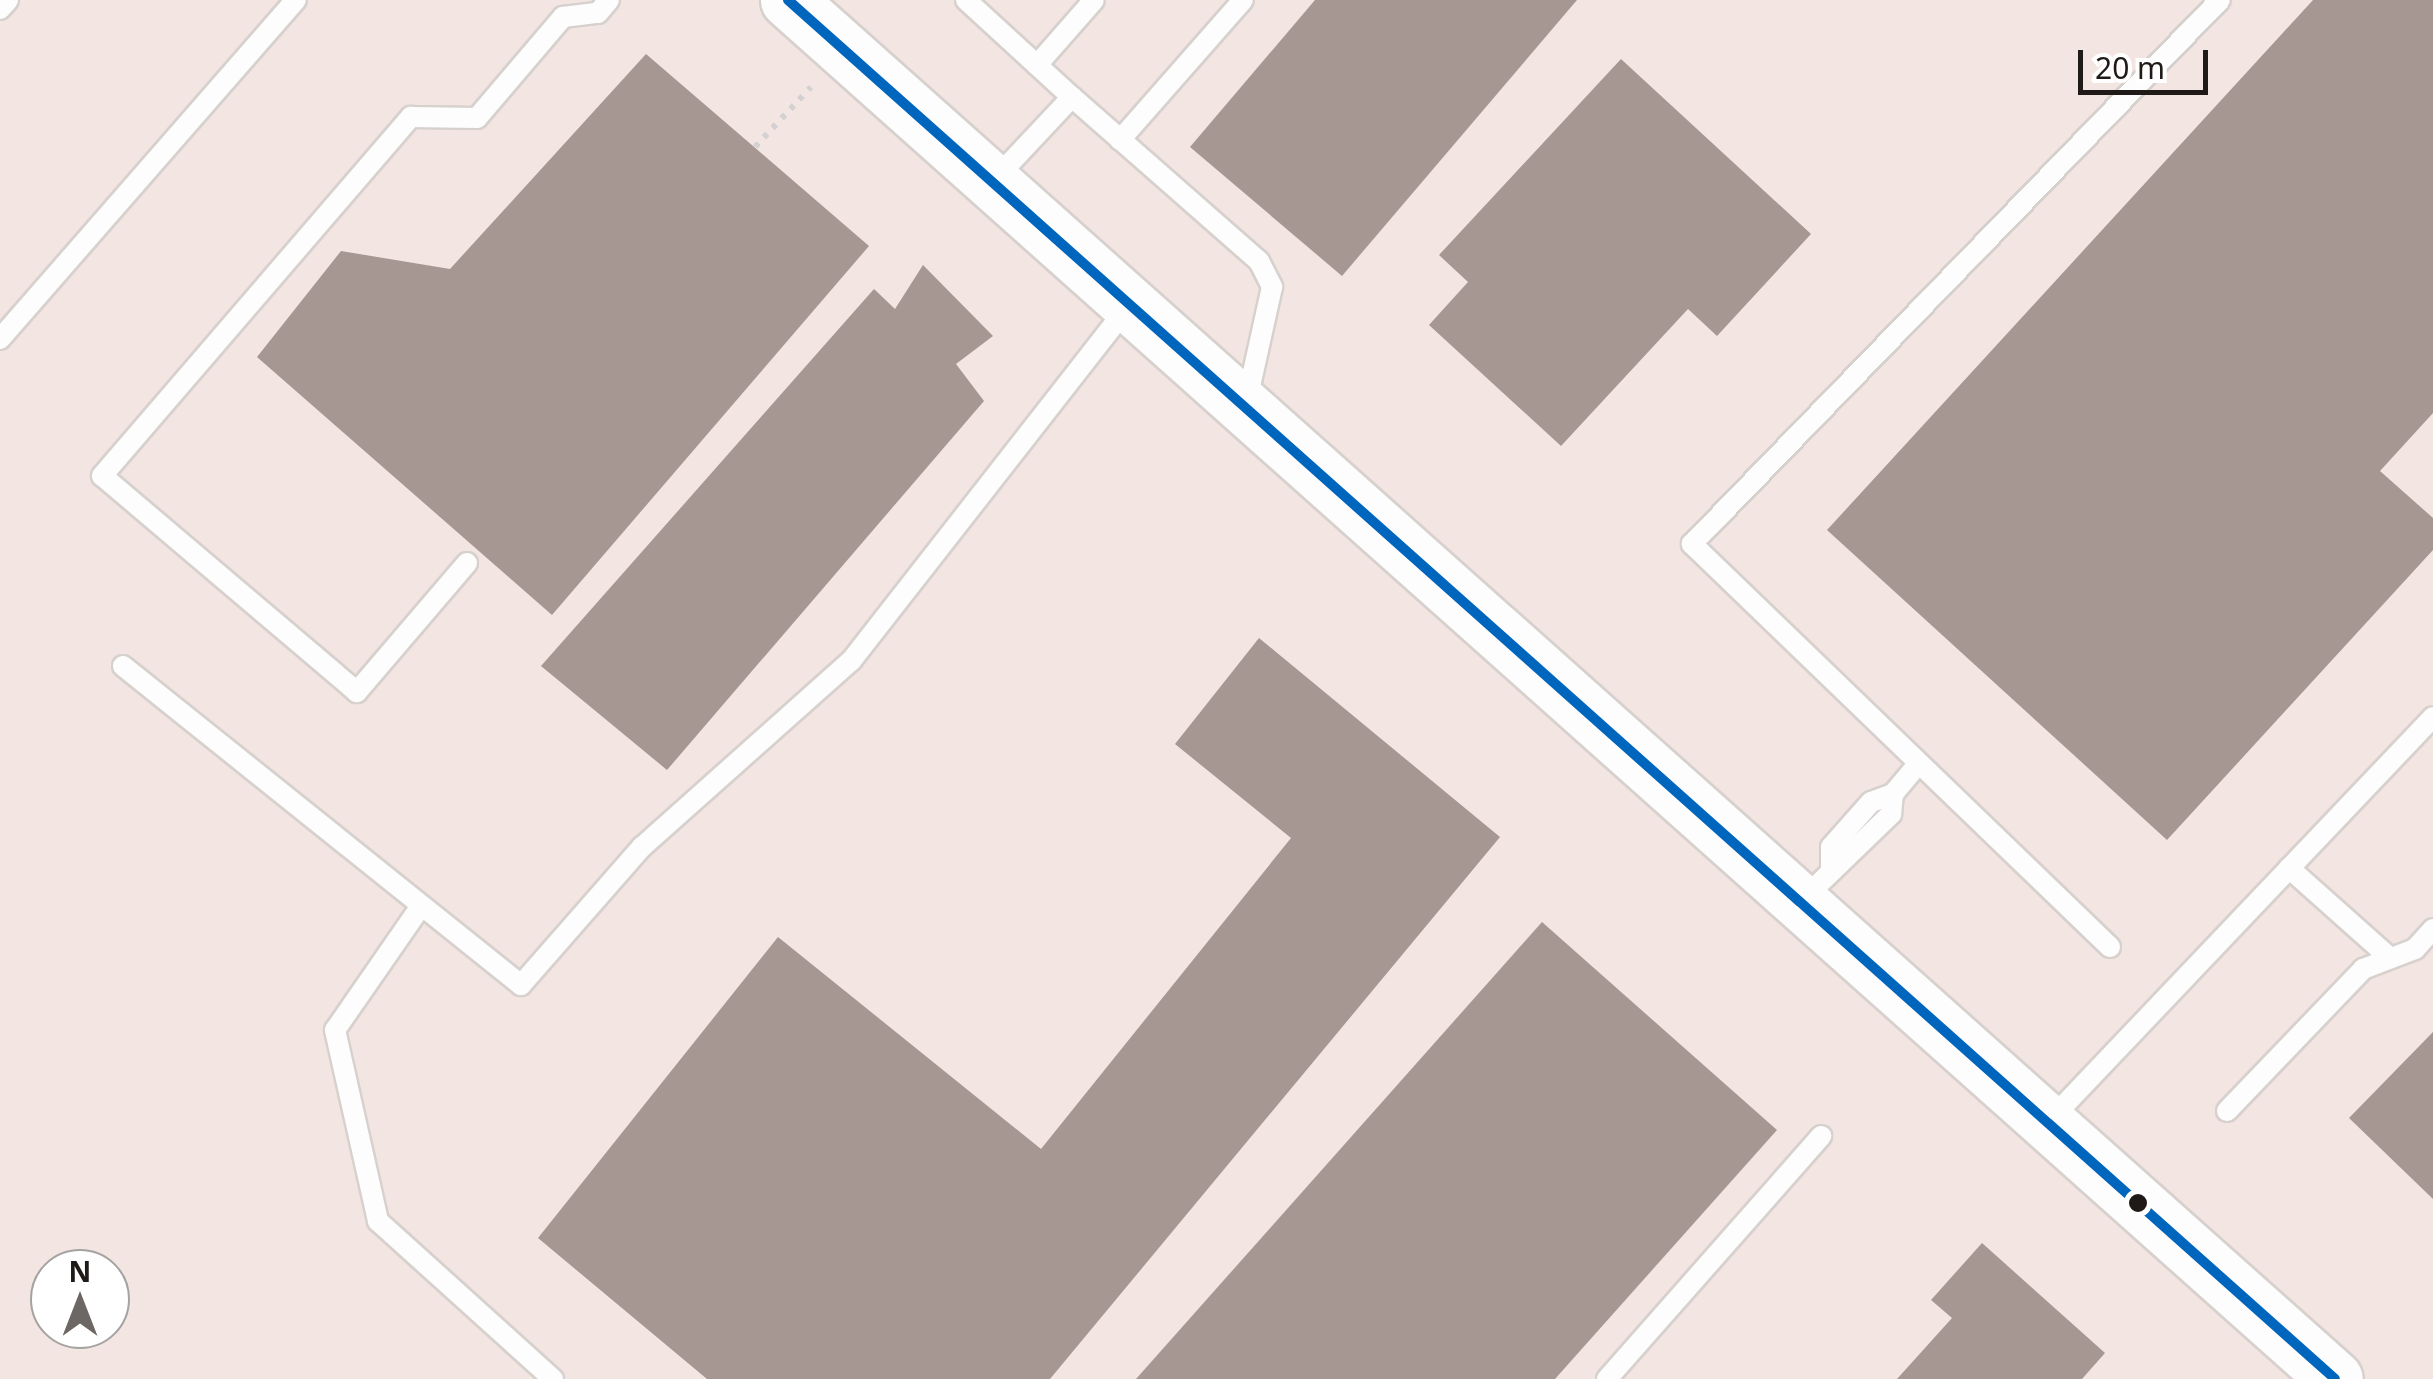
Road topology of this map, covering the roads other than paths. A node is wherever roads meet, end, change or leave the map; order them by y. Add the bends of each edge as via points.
1 (8, 0) edge
2 (296, 0) edge
3 (609, 0) edge
4 (788, 0) edge
5 (966, 0) edge
6 (1094, 0) edge
7 (1243, 0) edge
8 (2220, 0) edge
9 (0, 9) edge
10 (1037, 65) junction
11 (1072, 97) junction
12 (1120, 140) junction
13 (992, 182) junction
14 (1130, 305) junction
15 (0, 340) edge
16 (1246, 408) junction
17 (468, 564) dead end
18 (122, 666) dead end
19 (2433, 717) edge
20 (1919, 763) junction
21 (2289, 868) junction
22 (1816, 884) junction
23 (421, 906) junction
24 (2433, 928) edge
25 (2110, 946) dead end
26 (2390, 958) junction
27 (2227, 1111) dead end
28 (2047, 1124) junction
29 (1820, 1136) dead end
30 (552, 1379) edge
31 (1607, 1379) edge
32 (2335, 1379) edge

1 - 9 lane
2 - 15 lane
3 - 17 lane via 598,13 563,17 477,118 411,117 102,476 357,692
4 - 13 street
5 - 10 lane
6 - 10 lane
7 - 12 lane
8 - 20 lane via 1692,544
10 - 11 lane
11 - 12 lane
11 - 13 lane
12 - 16 lane via 1259,261 1272,287
13 - 14 street
14 - 16 street
14 - 23 lane via 851,661 642,848 521,986
16 - 22 street
18 - 23 lane
19 - 21 lane
20 - 22 lane via 1893,794 1891,814 1845,864
20 - 25 lane
21 - 26 lane
21 - 28 lane
22 - 28 street
23 - 30 lane via 335,1030 378,1221
24 - 26 lane via 2415,949
26 - 27 lane via 2362,969
28 - 32 street
29 - 31 lane

